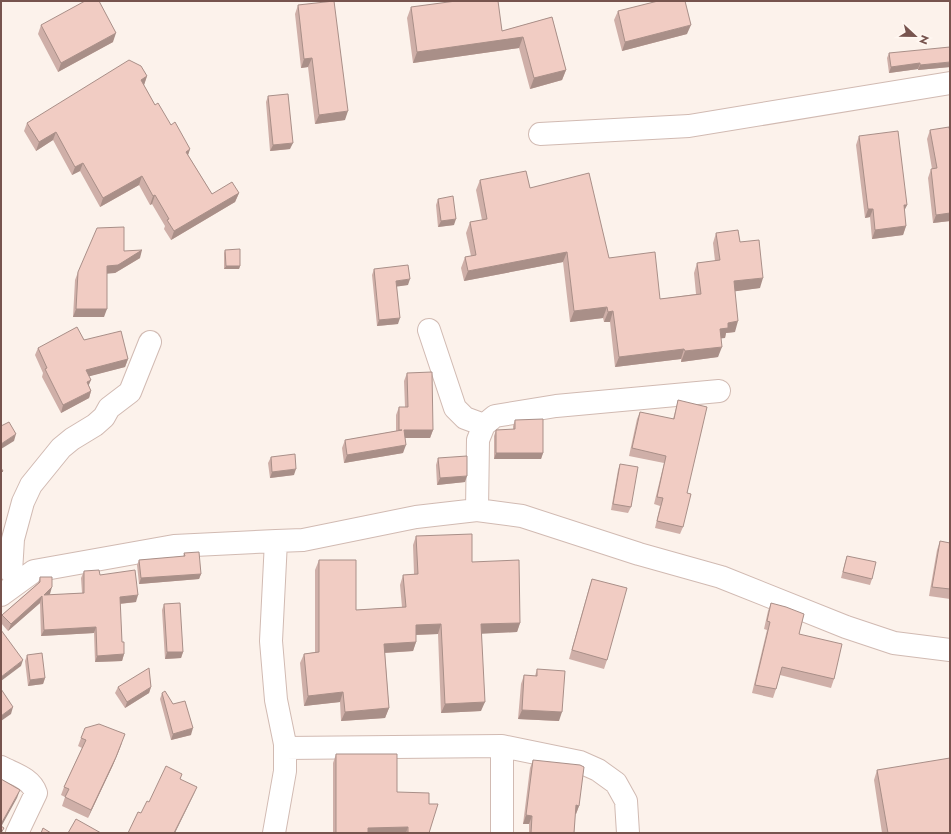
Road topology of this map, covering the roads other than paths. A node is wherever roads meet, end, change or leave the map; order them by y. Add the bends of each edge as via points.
1 (950, 83) edge
2 (540, 134) dead end
3 (429, 330) dead end
4 (150, 342) dead end
5 (719, 391) dead end
6 (484, 425) junction
7 (477, 510) junction
8 (276, 540) junction
9 (34, 571) junction
10 (6, 572) edge
11 (1, 595) edge
12 (950, 650) edge
13 (502, 746) junction
14 (285, 748) junction
15 (1, 767) edge
16 (16, 833) edge
17 (274, 833) edge
18 (502, 833) edge
19 (628, 833) edge

1 - 2 street via 689,126
3 - 6 street via 455,408 465,418
4 - 10 street via 130,392 110,408 95,425 61,448 31,485 23,502
5 - 6 street via 556,406 495,416
6 - 7 street via 478,440
7 - 8 street via 416,517 303,540
7 - 12 street via 522,516 639,554 721,577 846,627 894,643
8 - 9 street via 174,546
8 - 14 street via 271,641 276,700
9 - 10 street
9 - 11 street
13 - 14 street
13 - 18 street
13 - 19 street via 580,762 598,770 616,784 626,801
14 - 17 street via 285,771
15 - 16 street via 34,785 36,793

